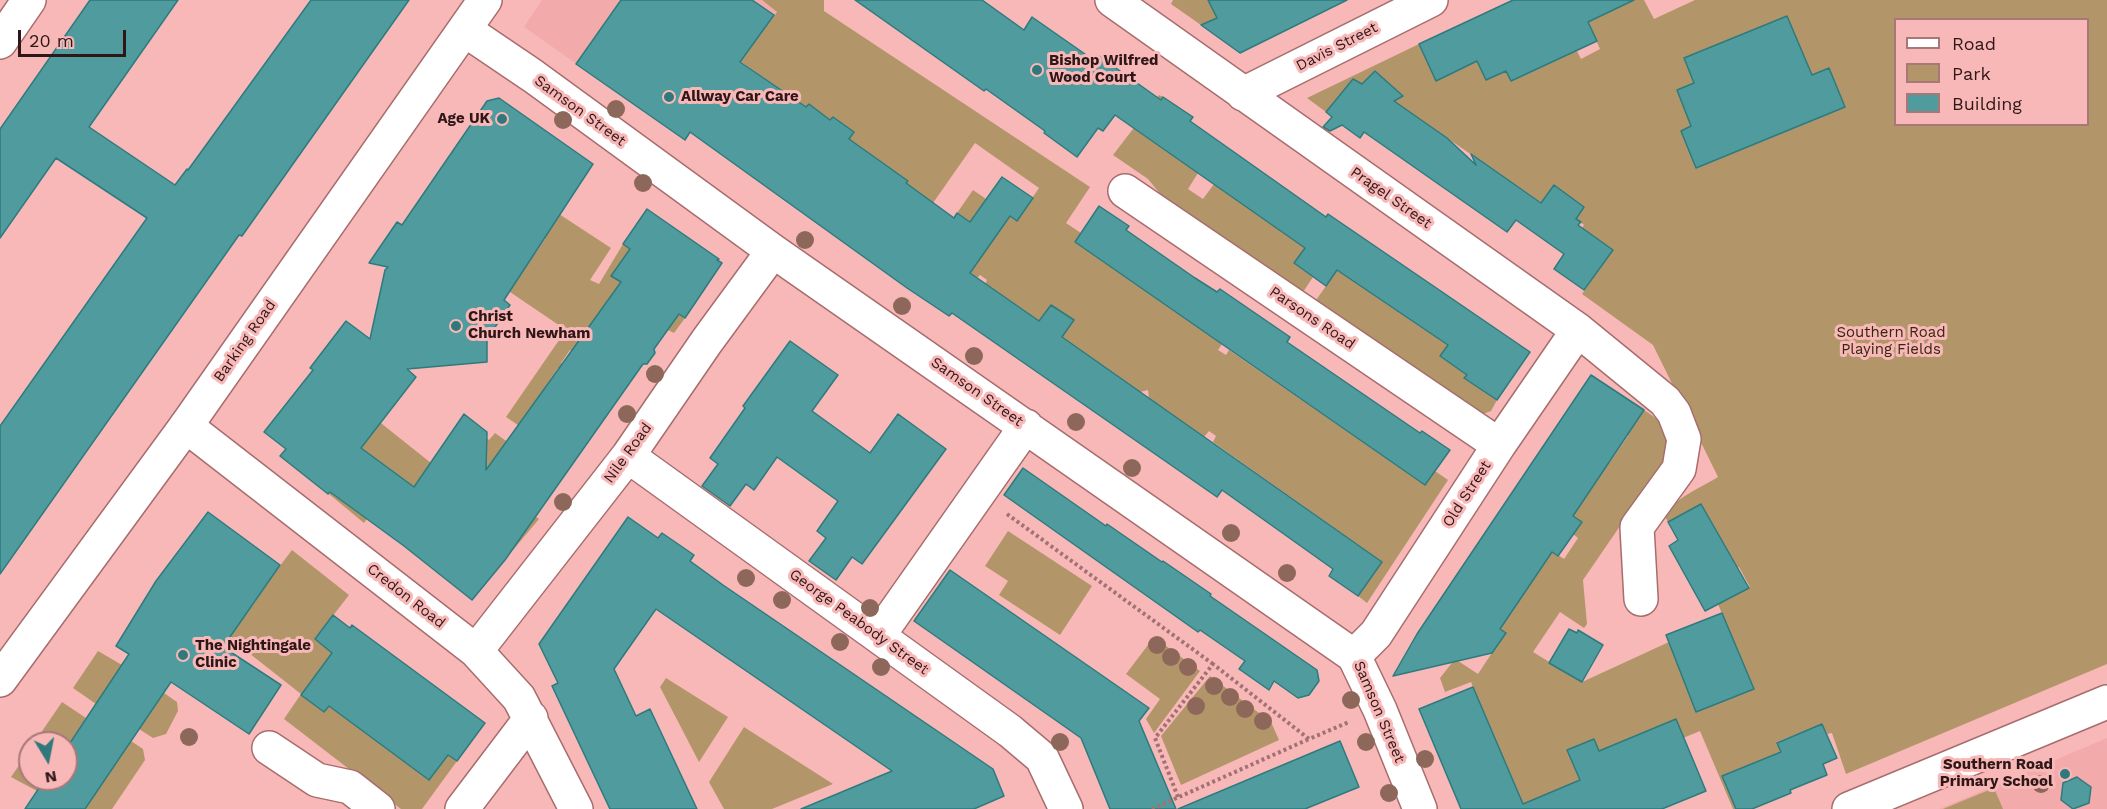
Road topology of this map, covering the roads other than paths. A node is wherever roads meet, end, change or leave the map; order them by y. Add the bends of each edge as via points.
1 (29, 0) edge
2 (485, 0) edge
3 (1112, 0) edge
4 (1431, 0) edge
5 (465, 30) junction
6 (0, 42) edge
7 (1243, 94) junction
8 (1125, 191) dead end
9 (773, 251) junction
10 (1578, 330) junction
11 (186, 426) junction
12 (1026, 426) junction
13 (1499, 445) junction
14 (627, 456) junction
15 (1641, 599) dead end
16 (879, 635) junction
17 (476, 651) junction
18 (1354, 656) junction
19 (0, 680) edge
20 (2107, 702) edge
21 (531, 718) junction
22 (269, 748) dead end
23 (378, 809) edge
24 (462, 809) edge
25 (576, 809) edge
26 (1066, 809) edge
27 (1420, 809) edge
28 (1849, 809) edge

1 - 6 street
2 - 5 street, Barking Road
3 - 7 street, Pragel Street
4 - 7 street, Davis Street
5 - 9 street, Samson Street
5 - 11 street, Barking Road
7 - 10 street, Pragel Street
8 - 13 street, Parsons Road
9 - 12 street, Samson Street
9 - 14 street, Nile Road
10 - 13 street, Old Street
10 - 15 street, Pragel Street via 1665,401 1684,440 1679,469 1637,527
11 - 17 street, Credon Road
11 - 19 street, Barking Road
12 - 16 street
12 - 18 street, Samson Street
13 - 18 street, Old Street via 1376,634
14 - 16 street, George Peabody Street
14 - 17 street, Nile Road
16 - 26 street, George Peabody Street via 1042,758
17 - 21 street, Credon Road via 519,698
18 - 27 street, Samson Street
20 - 28 street
21 - 24 street
21 - 25 street, Credon Road
22 - 23 street via 317,780 350,787

